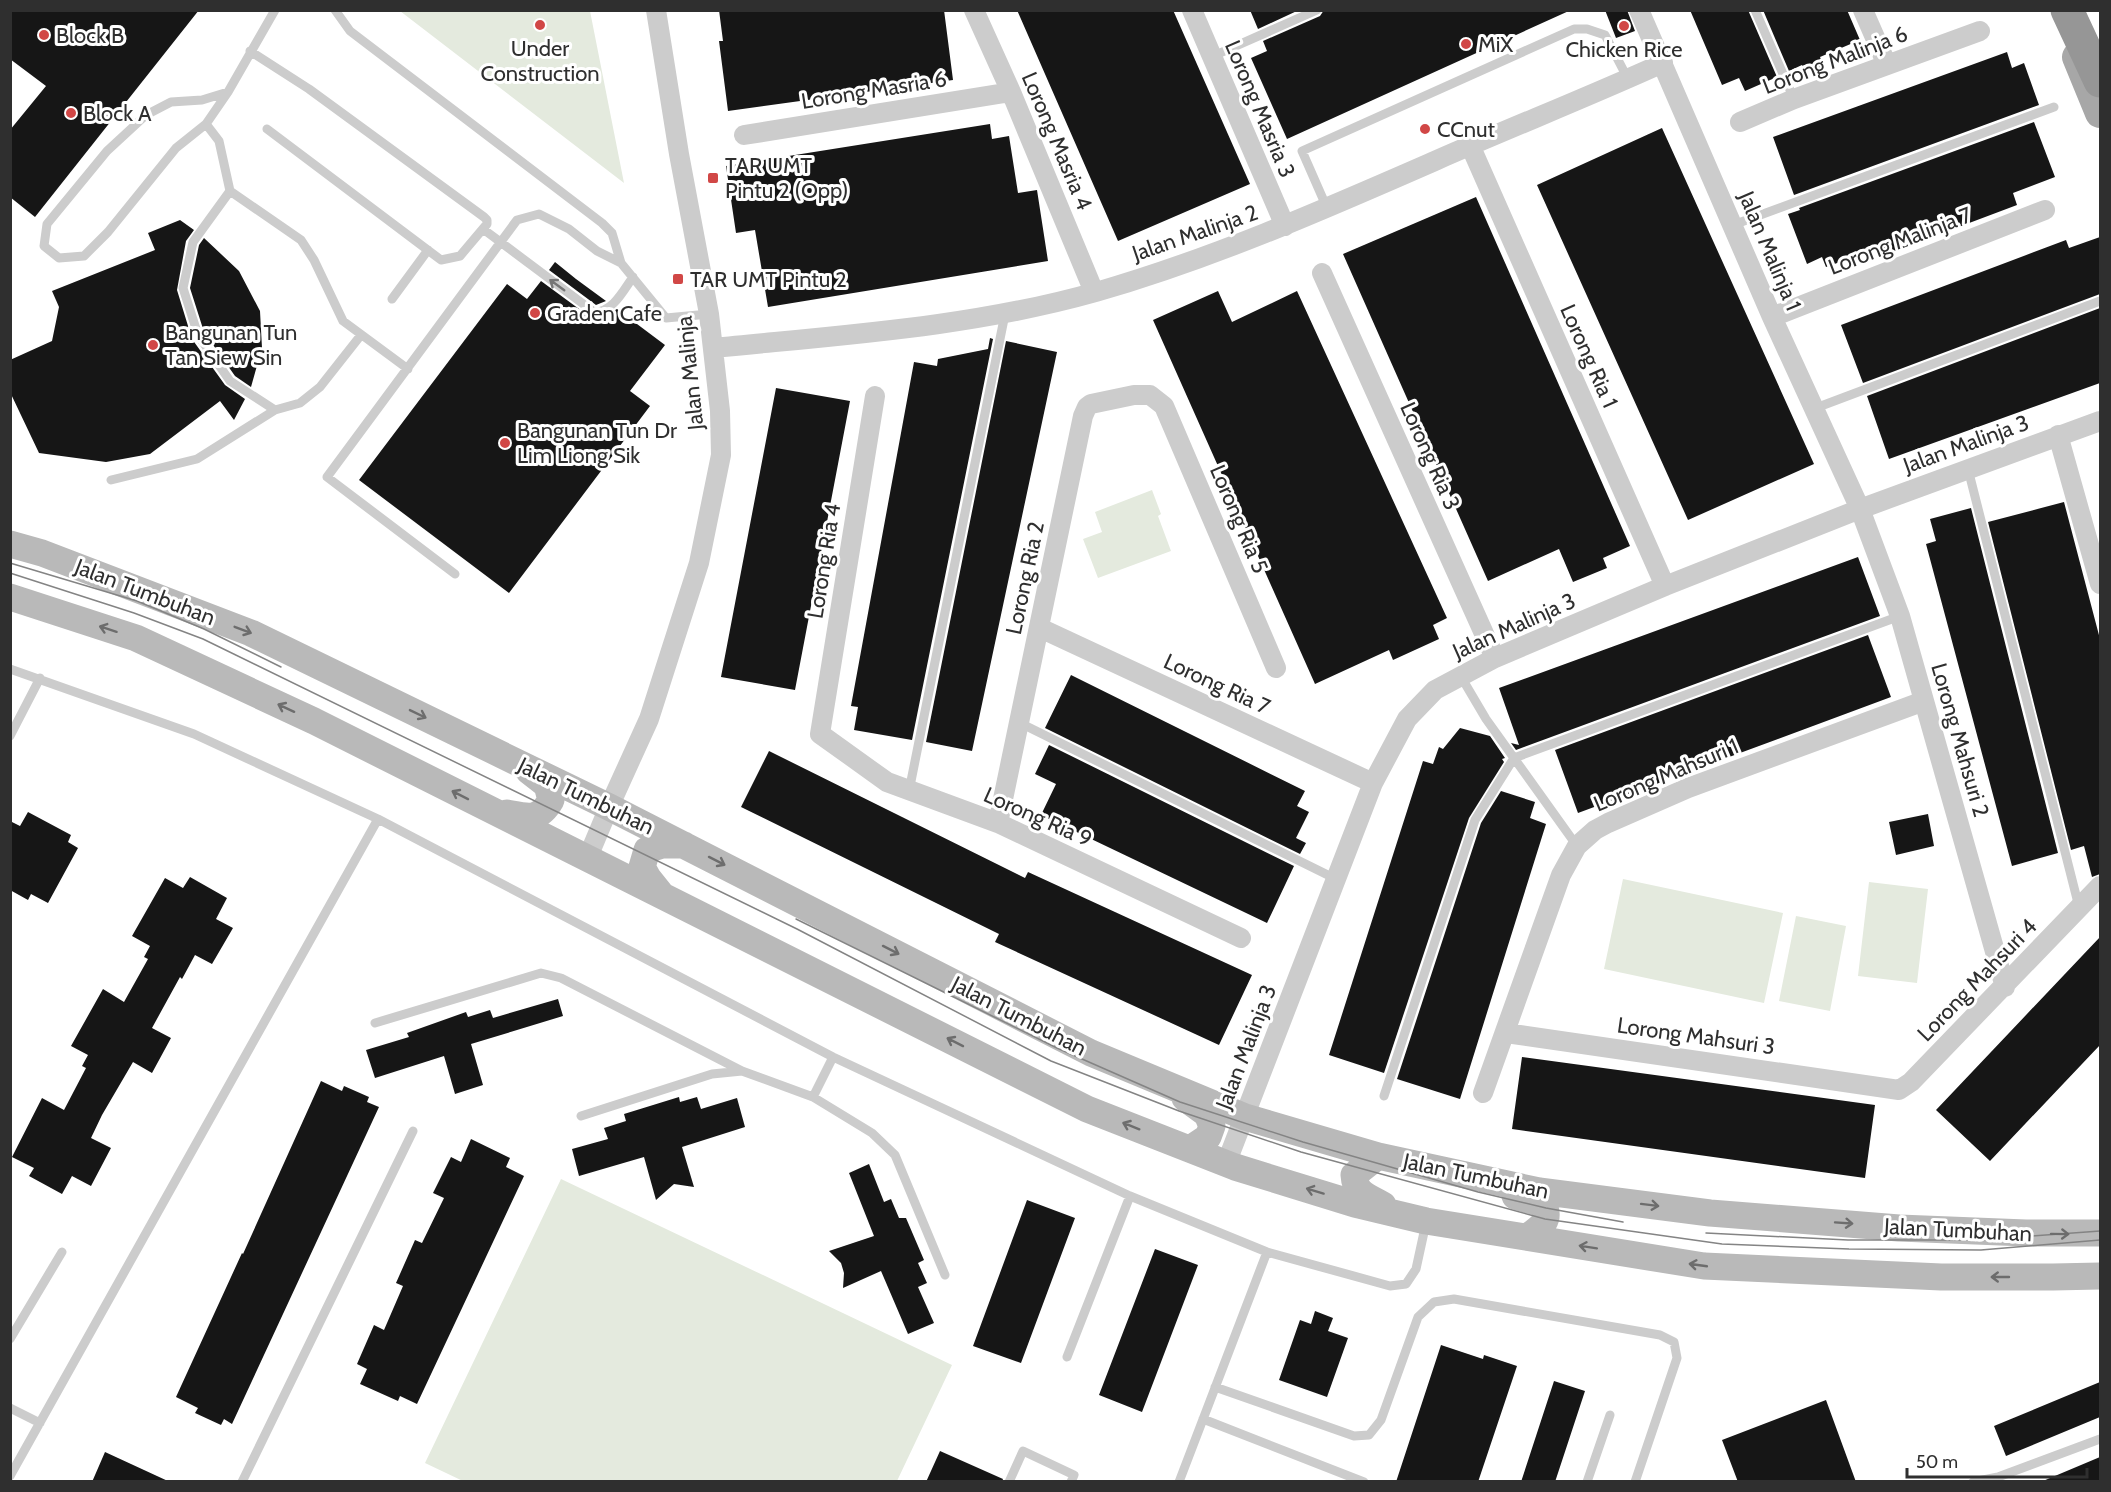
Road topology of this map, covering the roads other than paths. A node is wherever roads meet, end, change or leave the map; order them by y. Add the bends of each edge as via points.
1 (275, 10) edge
2 (335, 10) edge
3 (656, 10) edge
4 (974, 10) edge
5 (1192, 10) edge
6 (1317, 10) edge
7 (1639, 10) edge
8 (1755, 10) edge
9 (1863, 10) edge
10 (2056, 10) edge
11 (2067, 10) edge
12 (1980, 31) dead end
13 (250, 51) junction
14 (1212, 57) junction
15 (1663, 63) junction
16 (1887, 65) junction
17 (1628, 79) junction
18 (2100, 81) edge
19 (228, 92) junction
20 (1011, 92) junction
21 (1794, 99) junction
22 (2054, 107) dead end
23 (2100, 112) edge
24 (1740, 122) dead end
25 (206, 123) junction
26 (267, 129) dead end
27 (744, 135) dead end
28 (1470, 146) junction
29 (230, 190) junction
30 (1327, 208) junction
31 (2045, 210) dead end
32 (1734, 225) junction
33 (1285, 226) junction
34 (483, 229) junction
35 (500, 243) junction
36 (428, 250) junction
37 (621, 263) junction
38 (1322, 273) dead end
39 (633, 277) junction
40 (1094, 292) junction
41 (392, 299) dead end
42 (2100, 301) edge
43 (1005, 312) junction
44 (710, 314) junction
45 (1772, 317) junction
46 (361, 335) junction
47 (714, 348) junction
48 (408, 369) junction
49 (1150, 395) joint
50 (875, 396) dead end
51 (1814, 409) junction
52 (275, 410) junction
53 (2100, 420) edge
54 (2058, 435) junction
55 (1968, 469) junction
56 (111, 480) dead end
57 (1860, 509) junction
58 (10, 544) edge
59 (455, 574) dead end
60 (2100, 584) edge
61 (1665, 586) junction
62 (10, 597) edge
63 (1900, 616) junction
64 (1040, 628) junction
65 (1496, 658) junction
66 (1276, 668) dead end
67 (10, 669) edge
68 (1460, 675) junction
69 (40, 678) junction
70 (1924, 701) junction
71 (1020, 723) junction
72 (820, 734) joint
73 (10, 736) edge
74 (1514, 758) junction
75 (519, 763) junction
76 (1373, 783) junction
77 (909, 790) junction
78 (609, 807) junction
79 (491, 811) junction
80 (378, 819) junction
81 (998, 823) junction
82 (684, 844) junction
83 (1577, 846) junction
84 (588, 857) junction
85 (1336, 879) junction
86 (2100, 886) edge
87 (660, 894) junction
88 (2079, 907) junction
89 (1241, 938) dead end
90 (2005, 987) junction
91 (375, 1023) dead end
92 (1506, 1033) junction
93 (833, 1057) junction
94 (742, 1071) junction
95 (1170, 1086) junction
96 (1879, 1088) joint
97 (1483, 1093) dead end
98 (813, 1096) junction
99 (1384, 1096) dead end
100 (581, 1116) dead end
101 (1245, 1118) junction
102 (413, 1131) dead end
103 (1190, 1149) junction
104 (1378, 1156) junction
105 (1226, 1164) junction
106 (1505, 1184) junction
107 (1130, 1196) junction
108 (1414, 1218) junction
109 (2100, 1233) edge
110 (1527, 1237) junction
111 (62, 1252) dead end
112 (1267, 1252) junction
113 (945, 1275) dead end
114 (2100, 1276) edge
115 (10, 1339) edge
116 (1067, 1356) dead end
117 (1215, 1387) junction
118 (10, 1408) edge
119 (1610, 1415) dead end
120 (1203, 1419) junction
121 (40, 1423) junction
122 (2100, 1439) edge
123 (10, 1476) edge
124 (242, 1482) edge
125 (1009, 1482) edge
126 (1071, 1482) edge
127 (1179, 1482) edge
128 (1364, 1482) edge
129 (1587, 1482) edge
130 (1635, 1482) edge
131 (1973, 1482) edge

1 - 13 lane
2 - 37 lane via 350,31 602,223 612,233
3 - 44 street, Jalan Malinja via 680,164
4 - 20 street, Lorong Masria 4
5 - 14 street, Lorong Masria 3
6 - 14 lane
7 - 15 street, Jalan Malinja 1
8 - 21 lane
9 - 16 street
10 - 23 main road
11 - 18 highway
12 - 16 street, Lorong Malinja 6
13 - 19 lane
13 - 34 lane via 309,89 488,220
14 - 33 street, Lorong Masria 3
15 - 17 street, Jalan Malinja 2
15 - 32 street, Jalan Malinja 1
16 - 21 street, Lorong Malinja 6
17 - 28 street, Jalan Malinja 2
17 - 30 lane via 1605,35 1574,29 1302,151
19 - 25 lane
19 - 25 lane via 202,100 171,102 146,115 107,151 47,224 44,246 59,258 84,256 176,148
20 - 27 street, Lorong Masria 6
20 - 40 street, Lorong Masria 4
21 - 24 street, Lorong Malinja 6
22 - 32 lane
25 - 29 lane via 219,141
26 - 36 lane
28 - 30 street, Jalan Malinja 2
28 - 61 street, Lorong Ria 1
29 - 46 lane via 301,240 343,321
29 - 52 lane via 193,242 183,288 198,335 230,381
30 - 33 street, Jalan Malinja 2
31 - 45 street, Lorong Malinja 7
32 - 45 street, Jalan Malinja 1
33 - 40 street, Jalan Malinja 2 via 1203,258
34 - 35 lane
34 - 36 lane via 460,256 441,260
35 - 37 lane via 517,220 539,214
39 -> 35 lane via 609,308 594,312
35 - 48 lane
36 - 41 lane
37 - 39 lane
38 - 65 street, Lorong Ria 3
39 - 44 lane via 666,318
40 - 43 street, Jalan Malinja 2
42 - 51 lane
43 - 47 street, Jalan Malinja 2 via 896,330
43 - 77 lane
44 - 47 street, Jalan Malinja
45 - 51 street, Jalan Malinja 1
46 - 48 lane
46 - 52 lane via 320,387 300,403
47 - 78 street, Jalan Malinja via 721,455 699,563 649,719
48 - 59 lane via 327,477
49 - 64 street, Lorong Ria 2 via 1095,402 1084,412
49 - 66 street, Lorong Ria 5 via 1164,406
50 - 72 street, Lorong Ria 4
51 - 57 street, Jalan Malinja 1
52 - 56 lane via 197,459
53 - 54 street, Jalan Malinja 3
54 - 55 street, Jalan Malinja 3
54 - 60 street
55 - 57 street, Jalan Malinja 3
55 - 88 lane
57 - 61 street, Jalan Malinja 3
57 - 63 street, Lorong Mahsuri 2
58 -> 75 main road, Jalan Tumbuhan via 251,633
61 - 65 street, Jalan Malinja 3
79 -> 62 main road, Jalan Tumbuhan via 314,721 136,638
63 - 70 street, Lorong Mahsuri 2
63 - 74 lane
64 - 71 street, Lorong Ria 2
64 - 76 street, Lorong Ria 7
65 - 68 street, Jalan Malinja 3
67 - 69 lane
68 - 74 lane
68 - 76 street, Jalan Malinja 3 via 1415,708
69 - 73 lane
69 - 80 lane via 194,734
70 - 83 street, Lorong Mahsuri 1 via 1688,788 1608,822
70 - 90 street, Lorong Mahsuri 2
71 - 81 street, Lorong Ria 2
71 - 85 lane
72 - 77 street, Lorong Ria 9 via 887,782
74 - 83 lane
74 - 99 lane via 1475,820
75 - 78 main road, Jalan Tumbuhan
75 - 79 main road via 547,785 551,800 544,812 531,818
76 - 85 street, Jalan Malinja 3
77 - 81 street, Lorong Ria 9
78 - 82 main road, Jalan Tumbuhan
78 - 84 street, Jalan Malinja
79 - 84 main road, Jalan Tumbuhan
80 - 93 lane
80 - 121 lane
81 - 89 street, Lorong Ria 9
82 - 87 main road via 647,850 642,867
82 -> 95 main road, Jalan Tumbuhan via 1091,1053
83 - 92 street, Lorong Mahsuri 1 via 1561,875
84 - 87 main road, Jalan Tumbuhan
85 - 101 street, Jalan Malinja 3
86 - 88 street, Lorong Mahsuri 4
103 -> 87 main road, Jalan Tumbuhan via 1087,1108
88 - 90 street, Lorong Mahsuri 4
90 - 96 street, Lorong Mahsuri 4 via 1911,1082 1899,1090
91 - 94 lane via 541,973 561,978
92 - 96 street, Lorong Mahsuri 3
92 - 97 street, Lorong Mahsuri 1
93 - 98 lane
93 - 107 lane
94 - 98 lane
94 - 100 lane via 712,1074
95 - 101 main road, Jalan Tumbuhan
95 - 103 main road via 1207,1114 1212,1126 1208,1137
98 - 113 lane via 872,1133 895,1155
101 - 104 main road, Jalan Tumbuhan
101 - 105 street, Jalan Malinja 3
102 - 124 lane
103 - 105 main road, Jalan Tumbuhan
104 - 106 main road, Jalan Tumbuhan
104 - 108 main road via 1354,1175 1354,1185 1358,1191
108 -> 105 main road, Jalan Tumbuhan
106 -> 109 main road, Jalan Tumbuhan via 1710,1213 1899,1228
106 - 110 main road via 1514,1196 1543,1204 1547,1211 1546,1221
107 - 112 lane
107 - 116 lane
108 - 110 main road, Jalan Tumbuhan
108 - 112 lane via 1416,1269 1406,1284 1390,1286
114 -> 110 main road, Jalan Tumbuhan via 1941,1277 1704,1266
111 - 115 lane
112 - 117 lane
117 - 120 lane
117 - 130 lane via 1354,1436 1369,1435 1381,1420 1418,1317 1434,1302 1454,1299 1660,1335 1674,1342 1677,1359
118 - 121 lane
119 - 129 lane
120 - 127 lane
120 - 128 lane
121 - 123 lane
122 - 131 lane via 1998,1477
125 - 126 lane via 1023,1451 1074,1475

